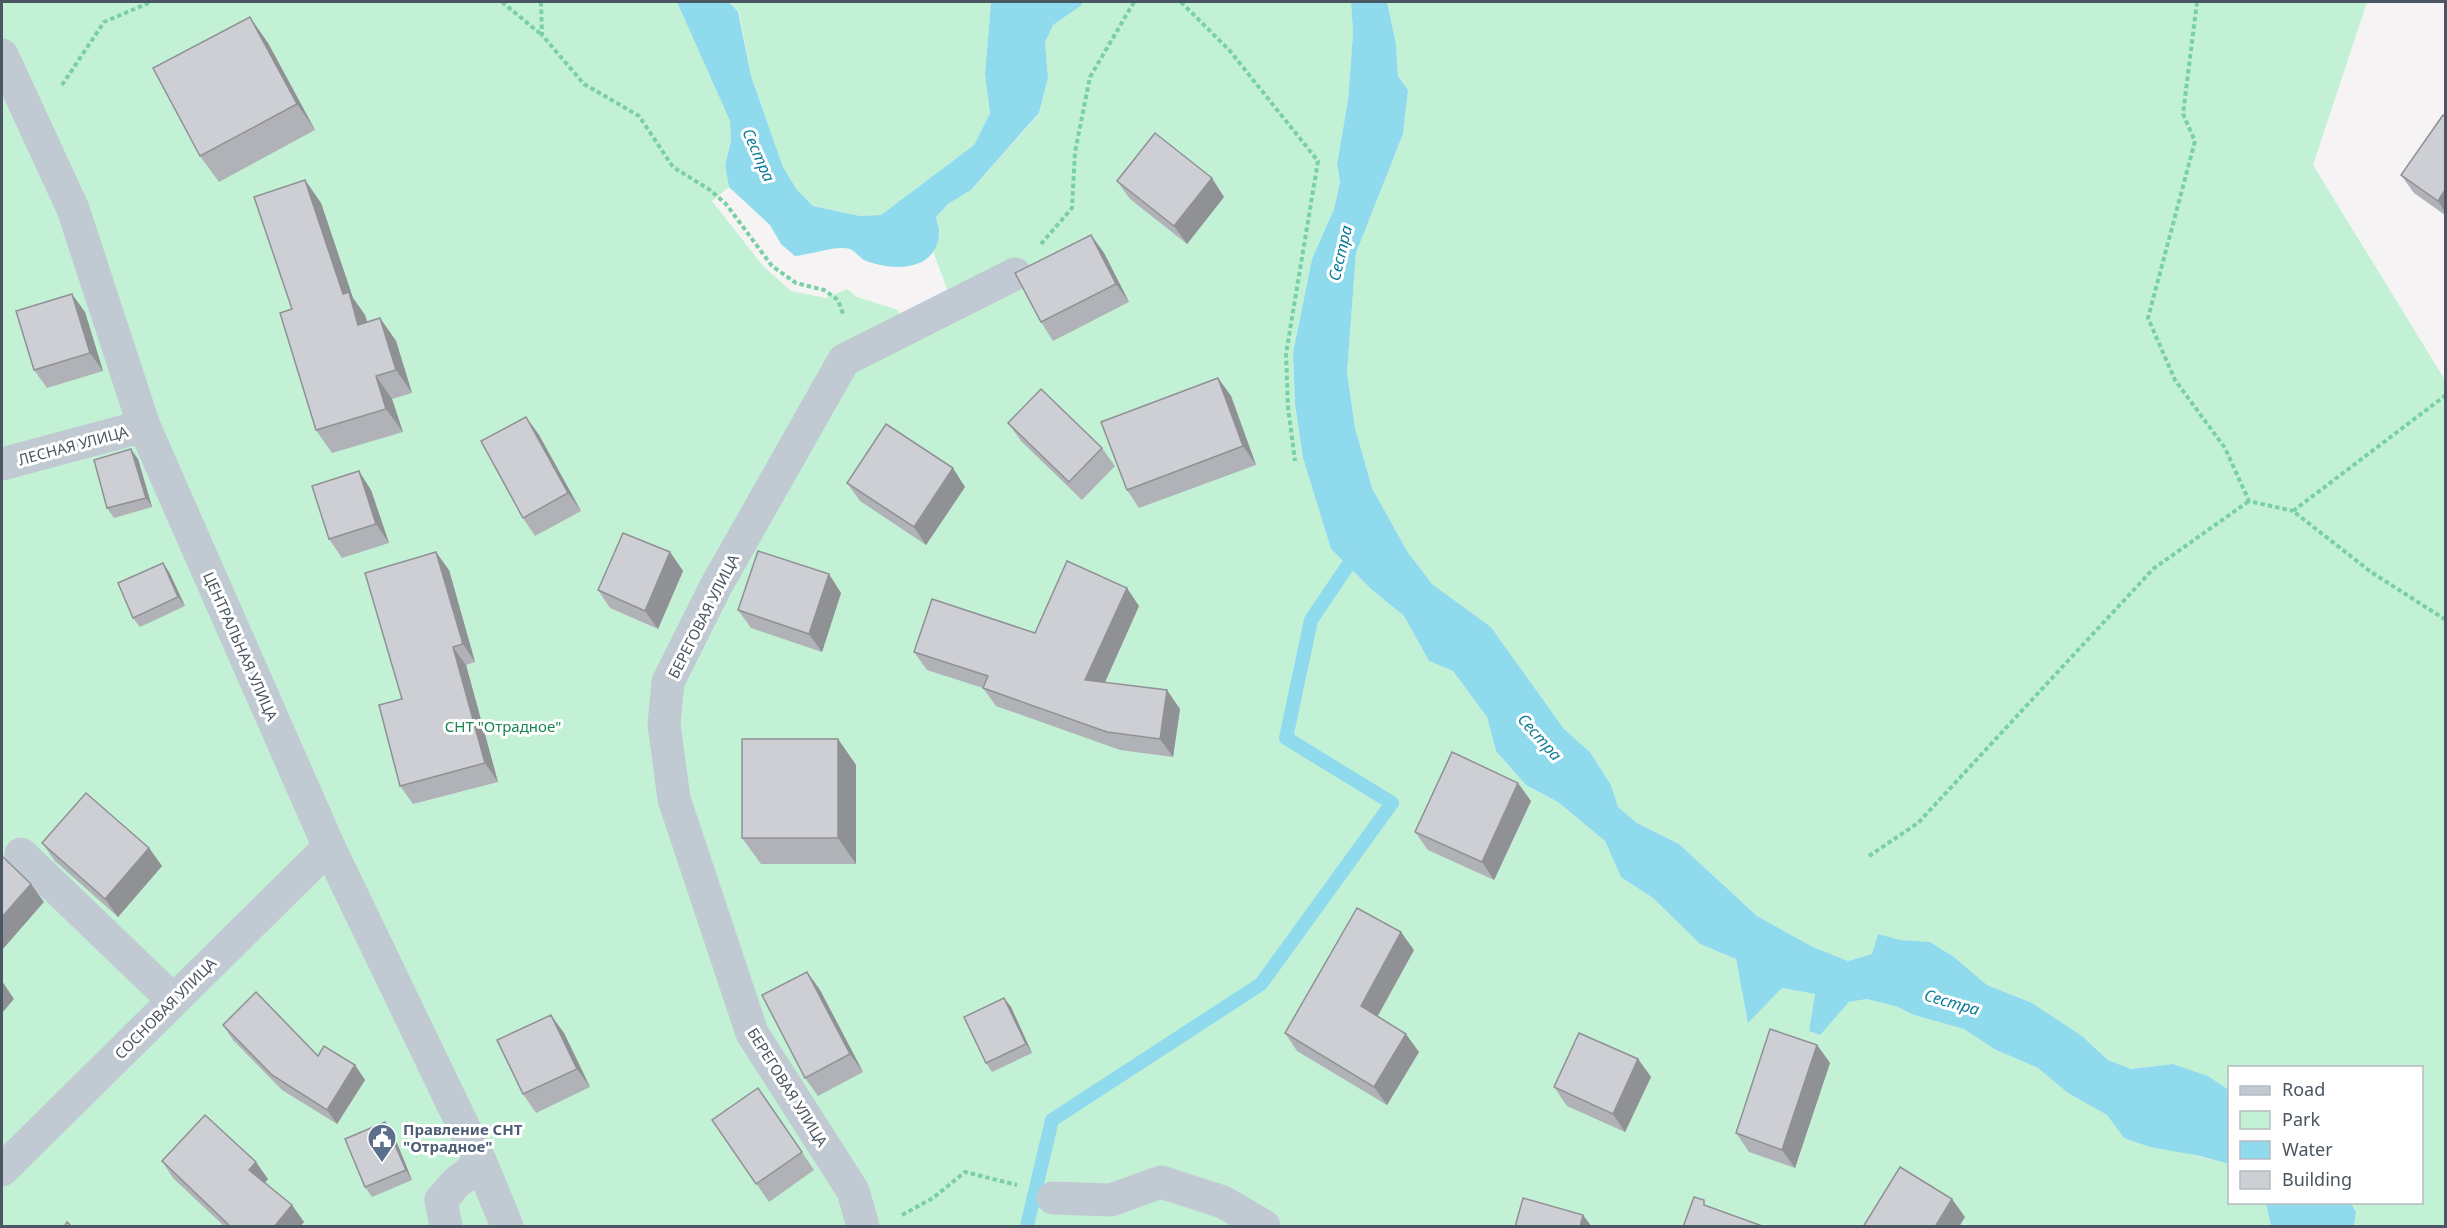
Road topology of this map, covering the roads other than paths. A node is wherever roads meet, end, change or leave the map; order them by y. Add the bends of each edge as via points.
1 (2, 55) edge
2 (1015, 274) edge
3 (144, 426) junction
4 (2, 464) edge
5 (329, 847) junction
6 (21, 854) dead end
7 (173, 1000) junction
8 (481, 1163) junction
9 (2, 1170) edge
10 (1053, 1198) dead end
11 (446, 1227) edge
12 (507, 1227) edge
13 (863, 1227) edge
14 (1264, 1227) edge

1 - 3 street, ЦЕНТРАЛЬНАЯ УЛИЦА via 73,209
2 - 13 street, БЕРЕГОВАЯ УЛИЦА via 844,360 688,637 668,682 664,724 674,799 752,1033 853,1191
3 - 4 street, ЛЕСНАЯ УЛИЦА
3 - 5 street, ЦЕНТРАЛЬНАЯ УЛИЦА
5 - 7 street, СОСНОВАЯ УЛИЦА
5 - 8 street, ЦЕНТРАЛЬНАЯ УЛИЦА
6 - 7 street
7 - 9 street, СОСНОВАЯ УЛИЦА
8 - 11 street via 441,1200
8 - 12 street, ЦЕНТРАЛЬНАЯ УЛИЦА
10 - 14 street via 1111,1200 1161,1182 1222,1202

